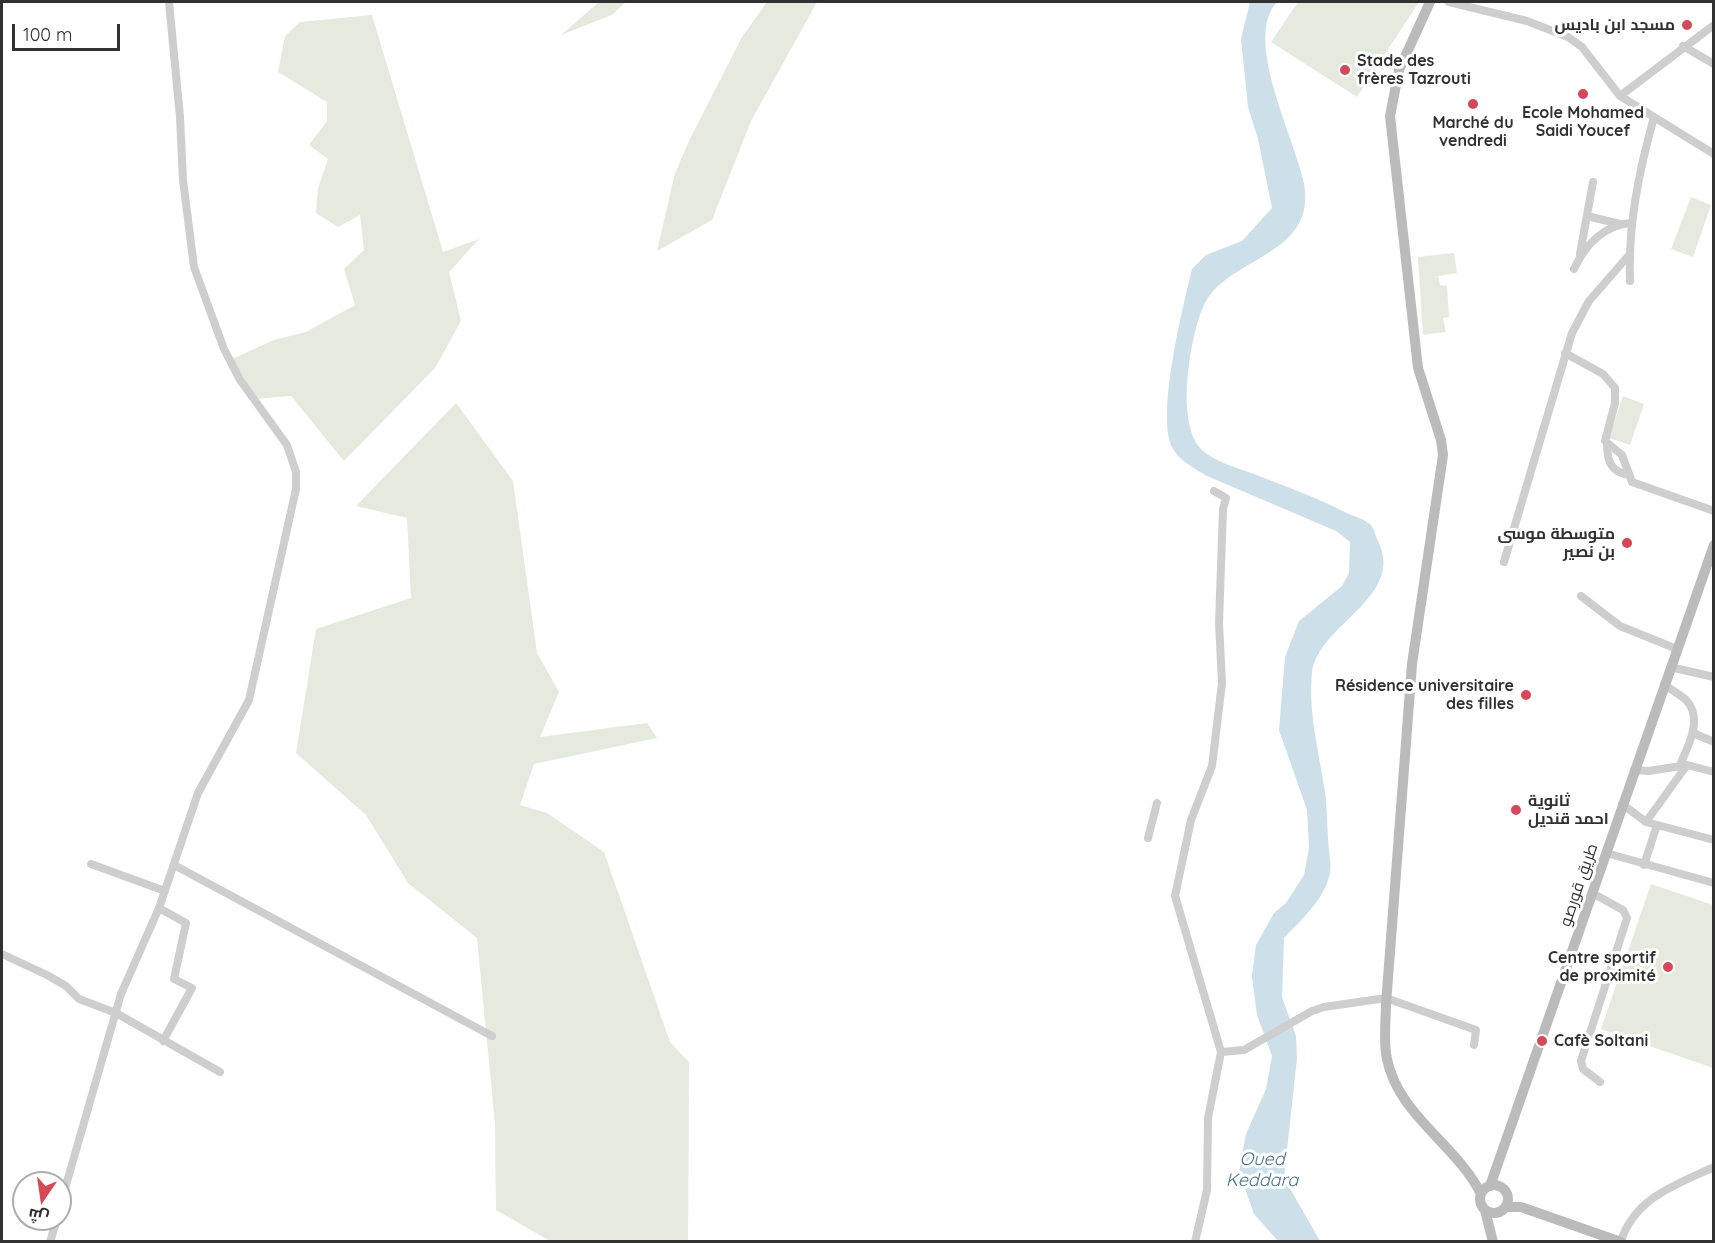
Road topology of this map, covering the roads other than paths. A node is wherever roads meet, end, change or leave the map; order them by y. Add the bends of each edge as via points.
1 (169, 2) edge
2 (1430, 2) edge
3 (1449, 2) edge
4 (1713, 25) edge
5 (1683, 46) junction
6 (1713, 64) edge
7 (1620, 96) junction
8 (1654, 117) junction
9 (1713, 154) edge
10 (1593, 182) dead end
11 (1587, 216) junction
12 (1631, 223) junction
13 (1620, 224) junction
14 (1629, 255) junction
15 (1580, 257) junction
16 (1574, 269) dead end
17 (1630, 281) dead end
18 (1565, 353) junction
19 (1607, 443) junction
20 (1629, 474) junction
21 (1214, 491) dead end
22 (1713, 512) edge
23 (1713, 545) edge
24 (1504, 562) dead end
25 (1581, 596) dead end
26 (1677, 649) junction
27 (1670, 667) junction
28 (1713, 677) edge
29 (1664, 684) junction
30 (1693, 733) junction
31 (1713, 742) edge
32 (1684, 765) junction
33 (1634, 770) junction
34 (1713, 772) edge
35 (1157, 803) dead end
36 (1622, 804) junction
37 (1646, 822) junction
38 (1657, 825) junction
39 (1148, 838) dead end
40 (1713, 840) edge
41 (1606, 853) junction
42 (91, 864) dead end
43 (174, 866) junction
44 (1644, 866) junction
45 (1713, 883) edge
46 (165, 891) junction
47 (1592, 893) junction
48 (159, 908) junction
49 (2, 954) edge
50 (1386, 998) junction
51 (116, 1013) junction
52 (492, 1036) dead end
53 (163, 1041) junction
54 (1474, 1045) dead end
55 (1221, 1052) junction
56 (220, 1072) dead end
57 (1600, 1082) dead end
58 (1713, 1167) edge
59 (70, 1171) edge
60 (1490, 1188) junction
61 (1504, 1205) junction
62 (1485, 1210) junction
63 (1493, 1238) edge
64 (1621, 1241) edge
65 (1195, 1242) edge

1 - 43 street via 194,267 224,349 240,380 287,445 296,472 296,489 249,700 198,793
2 - 50 main road via 1399,70 1390,116 1418,368 1443,455 1412,664
3 - 7 street via 1527,21 1568,37 1582,48
4 - 5 street
5 - 6 street
5 - 7 street
7 - 8 street
8 - 9 street
8 - 12 street
10 - 11 street
11 - 13 street
11 - 15 street
12 - 13 street
12 - 14 street
13 - 15 street via 1602,233
14 - 17 street
14 - 18 street via 1588,301
15 - 16 street
18 - 19 street via 1603,374 1615,388
18 - 24 street
19 - 20 street via 1622,455
19 - 20 street via 1611,465 1617,472
20 - 22 street via 1635,484
21 - 55 street via 1226,498 1219,623 1222,683 1212,766 1191,820 1175,896
23 - 26 main road, طريق قورصو
25 - 26 street via 1620,626
26 - 27 main road, طريق قورصو
27 - 28 street
27 - 29 main road, طريق قورصو
29 - 30 street via 1691,708
29 - 33 main road, طريق قورصو
30 - 31 street
30 - 32 street
32 - 33 street
32 - 34 street
32 - 37 street
33 - 36 main road, طريق قورصو
35 - 39 street
36 - 37 street
36 - 41 main road, طريق قورصو
37 - 38 street
38 - 40 street
38 - 44 street
41 - 44 street
41 - 47 main road, طريق قورصو
42 - 46 street
43 - 46 street
43 - 52 street
44 - 45 street
46 - 48 street
47 - 57 street via 1623,910 1627,918 1581,1061 1583,1069
47 - 60 main road, طريق قورصو
48 - 51 street
48 - 53 street via 186,923 174,980 192,988
49 - 51 street via 66,986 79,999
50 - 54 street via 1476,1030
50 - 55 street via 1312,1011 1244,1050
50 - 60 main road via 1386,1057 1391,1076 1428,1129 1460,1164
51 - 53 street
51 - 59 street
53 - 56 street
55 - 65 street via 1208,1118 1207,1190
58 - 64 street via 1642,1205 1626,1225
60 - 61 main road
60 - 62 main road via 1480,1202
61 - 62 main road
61 - 63 main road
61 - 64 main road via 1521,1207
62 - 63 main road

